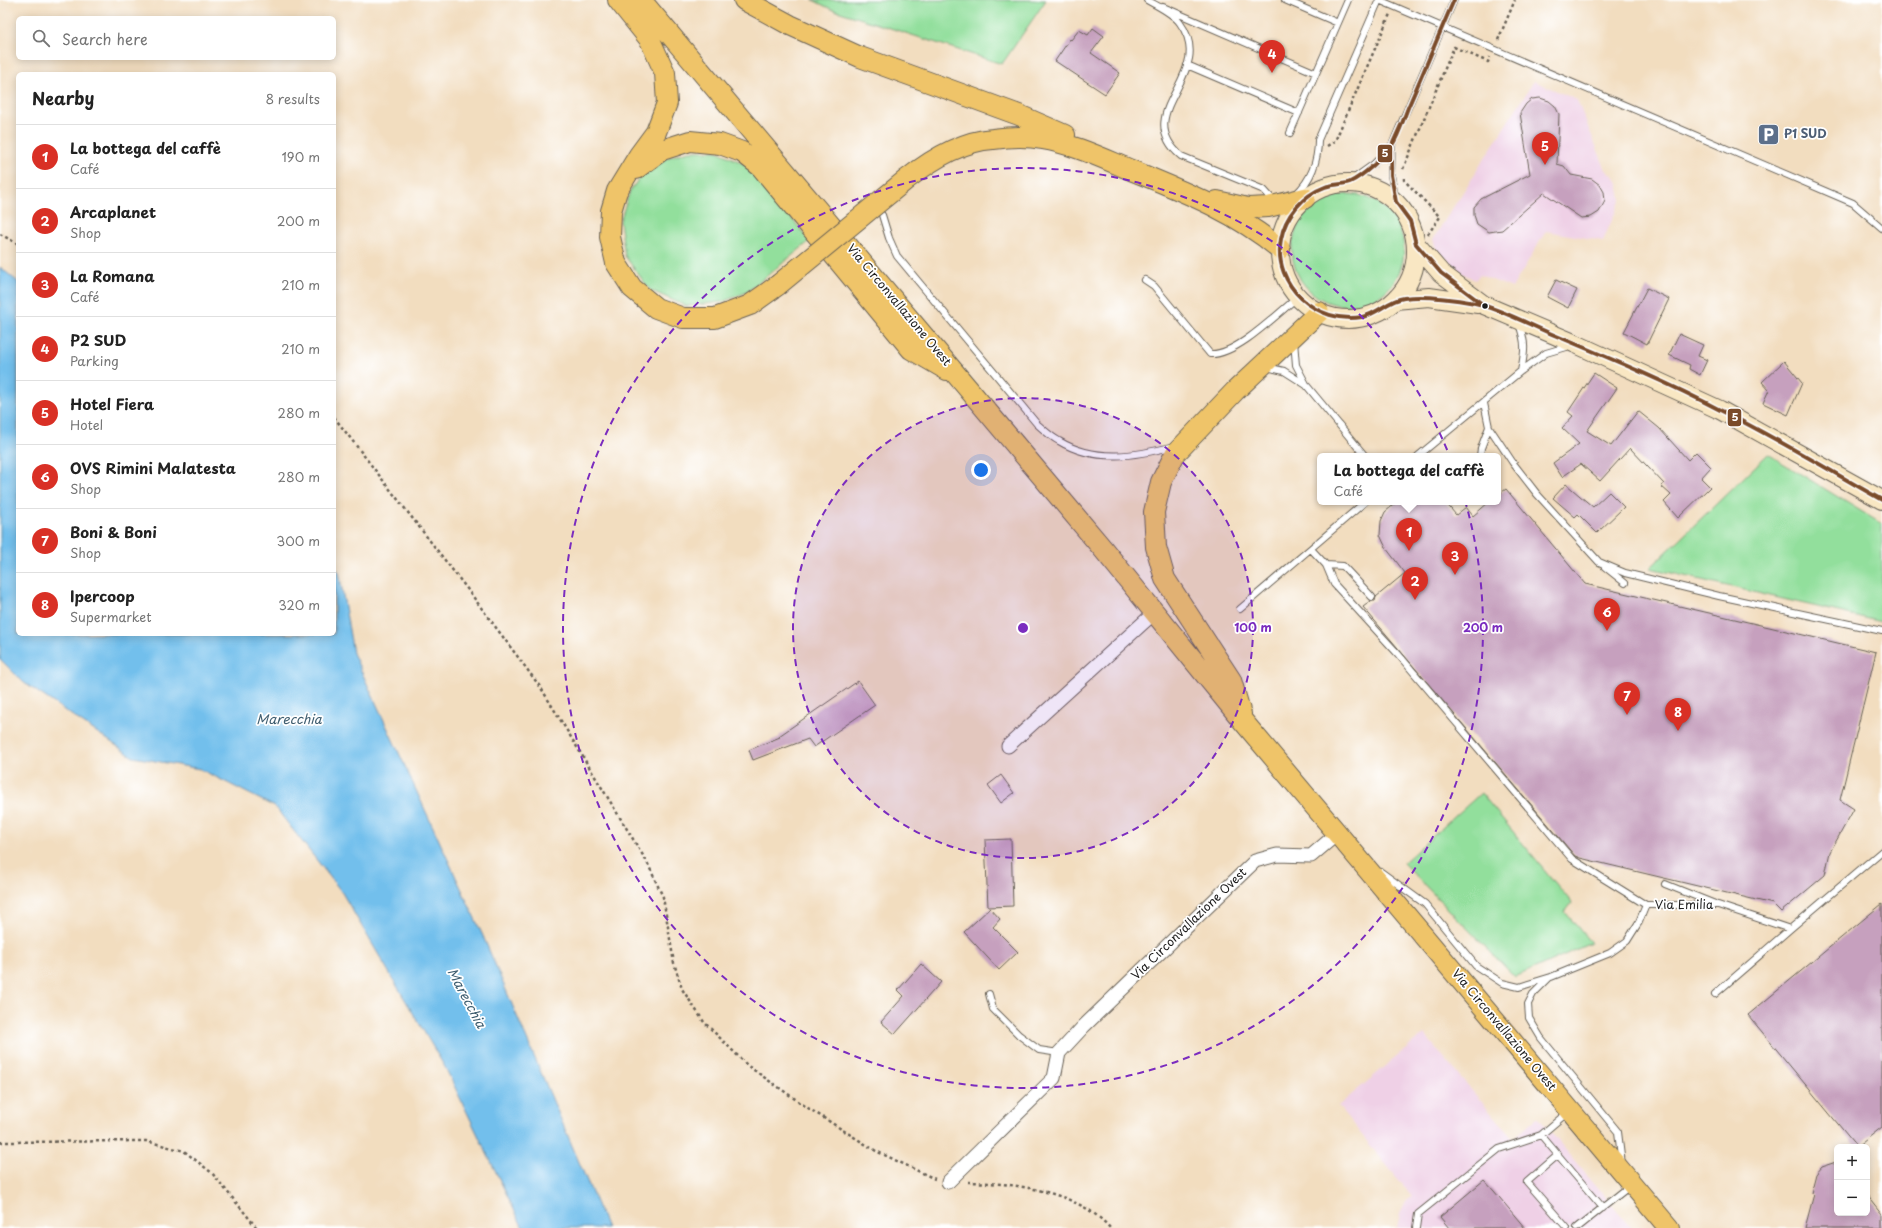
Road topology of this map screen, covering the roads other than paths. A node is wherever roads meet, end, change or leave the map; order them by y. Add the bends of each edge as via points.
1 (618, 0) edge
2 (641, 0) edge
3 (744, 0) edge
4 (1147, 0) edge
5 (1285, 0) edge
6 (1348, 0) edge
7 (1379, 0) edge
8 (1454, 0) edge
9 (1338, 23) junction
10 (1442, 28) junction
11 (1187, 65) junction
12 (1316, 73) junction
13 (1299, 113) junction
14 (1290, 133) dead end
15 (1392, 145) junction
16 (1104, 159) junction
17 (628, 175) junction
18 (1349, 182) junction
19 (1201, 198) junction
20 (1291, 201) junction
21 (1396, 202) junction
22 (882, 215) dead end
23 (1882, 228) edge
24 (1422, 239) junction
25 (1280, 249) junction
26 (1145, 280) dead end
27 (1298, 297) junction
28 (1395, 300) junction
29 (1484, 305) junction
30 (1319, 312) junction
31 (1517, 320) junction
32 (1294, 335) junction
33 (1576, 344) junction
34 (1259, 367) junction
35 (1521, 371) junction
36 (960, 378) junction
37 (1307, 386) junction
38 (1484, 403) junction
39 (1489, 427) junction
40 (1185, 443) junction
41 (1363, 453) edge
42 (1422, 453) edge
43 (1480, 453) edge
44 (1882, 500) edge
45 (1362, 505) edge
46 (1311, 549) junction
47 (1599, 562) junction
48 (1326, 565) junction
49 (1625, 583) dead end
50 (1372, 597) dead end
51 (1240, 609) dead end
52 (1154, 613) junction
53 (1882, 631) edge
54 (1242, 720) junction
55 (1008, 746) dead end
56 (1338, 832) junction
57 (1882, 852) edge
58 (1357, 855) junction
59 (1665, 884) dead end
60 (1646, 905) junction
61 (1718, 905) junction
62 (1790, 929) junction
63 (1551, 977) junction
64 (989, 994) dead end
65 (1715, 994) dead end
66 (1059, 1053) junction
67 (1570, 1110) junction
68 (1541, 1135) junction
69 (1558, 1155) junction
70 (1628, 1178) junction
71 (948, 1182) road end
72 (1603, 1208) junction
73 (1416, 1228) edge
74 (1567, 1228) edge
75 (1578, 1228) edge
76 (1669, 1228) edge

1 - 17 main road via 650,40 665,73 667,103 656,132
2 - 36 main road, Via Circonvallazione Ovest
3 - 16 main road via 790,25 860,57 1061,133
4 - 11 lane via 1179,22 1187,36 1190,56
4 - 12 lane
5 - 9 lane
6 - 9 lane
7 - 10 lane
7 - 20 lane via 1318,140 1318,151 1311,174
8 - 10 lane
9 - 12 lane
10 - 15 lane
10 - 23 lane via 1853,203
11 - 13 lane
11 - 20 lane via 1183,80 1163,118 1164,134 1170,147 1181,156
12 - 13 lane
13 - 14 lane
15 - 18 lane via 1374,164
15 - 21 lane via 1391,175
16 - 17 main road, bridge via 1073,146 1040,138 992,138 961,147 931,161 906,179 778,285 750,305 715,318 683,318 656,308 632,288 616,263 610,237 611,211 617,192
16 - 19 main road
17 - 36 main road via 662,150 690,141 720,144 742,152 760,167 912,349
18 - 20 main road via 1326,186
18 - 21 main road via 1372,187
19 - 20 main road via 1248,208
19 - 25 main road via 1257,230
20 - 25 main road via 1292,212 1283,230
21 - 24 main road
22 - 40 lane via 888,238 897,256 1037,424 1058,441 1080,451 1113,456 1142,454
24 - 28 main road via 1408,284
24 - 29 main road via 1441,273
25 - 27 main road via 1288,283
26 - 27 lane via 1154,286 1210,354 1216,355 1247,340
27 - 30 main road
28 - 29 main road via 1429,297
28 - 30 main road via 1378,312 1359,318 1338,318
29 - 31 main road
30 - 32 main road
31 - 33 main road
31 - 35 lane via 1525,340
32 - 34 main road
32 - 37 lane via 1296,365
33 - 35 lane via 1546,353
33 - 44 main road via 1720,410
34 - 37 lane via 1273,367 1284,371
34 - 40 main road
35 - 38 lane
36 - 52 main road, Via Circonvallazione Ovest
37 - 41 lane
38 - 39 lane
38 - 42 lane
39 - 43 lane
39 - 47 lane via 1537,494
40 - 54 main road via 1175,454 1161,482 1154,512 1156,547 1165,579 1232,680
45 - 46 lane
46 - 48 lane
46 - 51 lane
47 - 49 lane
47 - 53 lane via 1625,573 1719,596
48 - 50 lane via 1343,566
48 - 60 lane via 1334,584 1398,654 1572,859
52 - 54 main road, Via Circonvallazione Ovest
52 - 55 street
54 - 56 main road, Via Circonvallazione Ovest
56 - 58 main road, Via Circonvallazione Ovest
56 - 66 street, Via Circonvallazione Ovest via 1312,856 1277,855 1255,861
57 - 62 lane
58 - 63 lane via 1425,904 1476,966 1502,983 1520,987
58 - 67 main road, Via Circonvallazione Ovest
59 - 61 lane
60 - 61 lane, Via Emilia
60 - 63 lane via 1627,941 1610,953
61 - 62 lane, Via Emilia
62 - 65 lane
63 - 70 lane via 1533,994 1528,1004 1529,1018 1540,1038 1618,1132
64 - 66 lane via 993,1009 1019,1035 1039,1050
66 - 71 street via 1054,1078
67 - 68 lane
67 - 70 main road, Via Circonvallazione Ovest
68 - 69 lane
68 - 73 lane via 1499,1149 1418,1214
69 - 72 lane
69 - 74 lane via 1527,1182
70 - 72 lane
70 - 76 main road, Via Circonvallazione Ovest
72 - 75 lane

